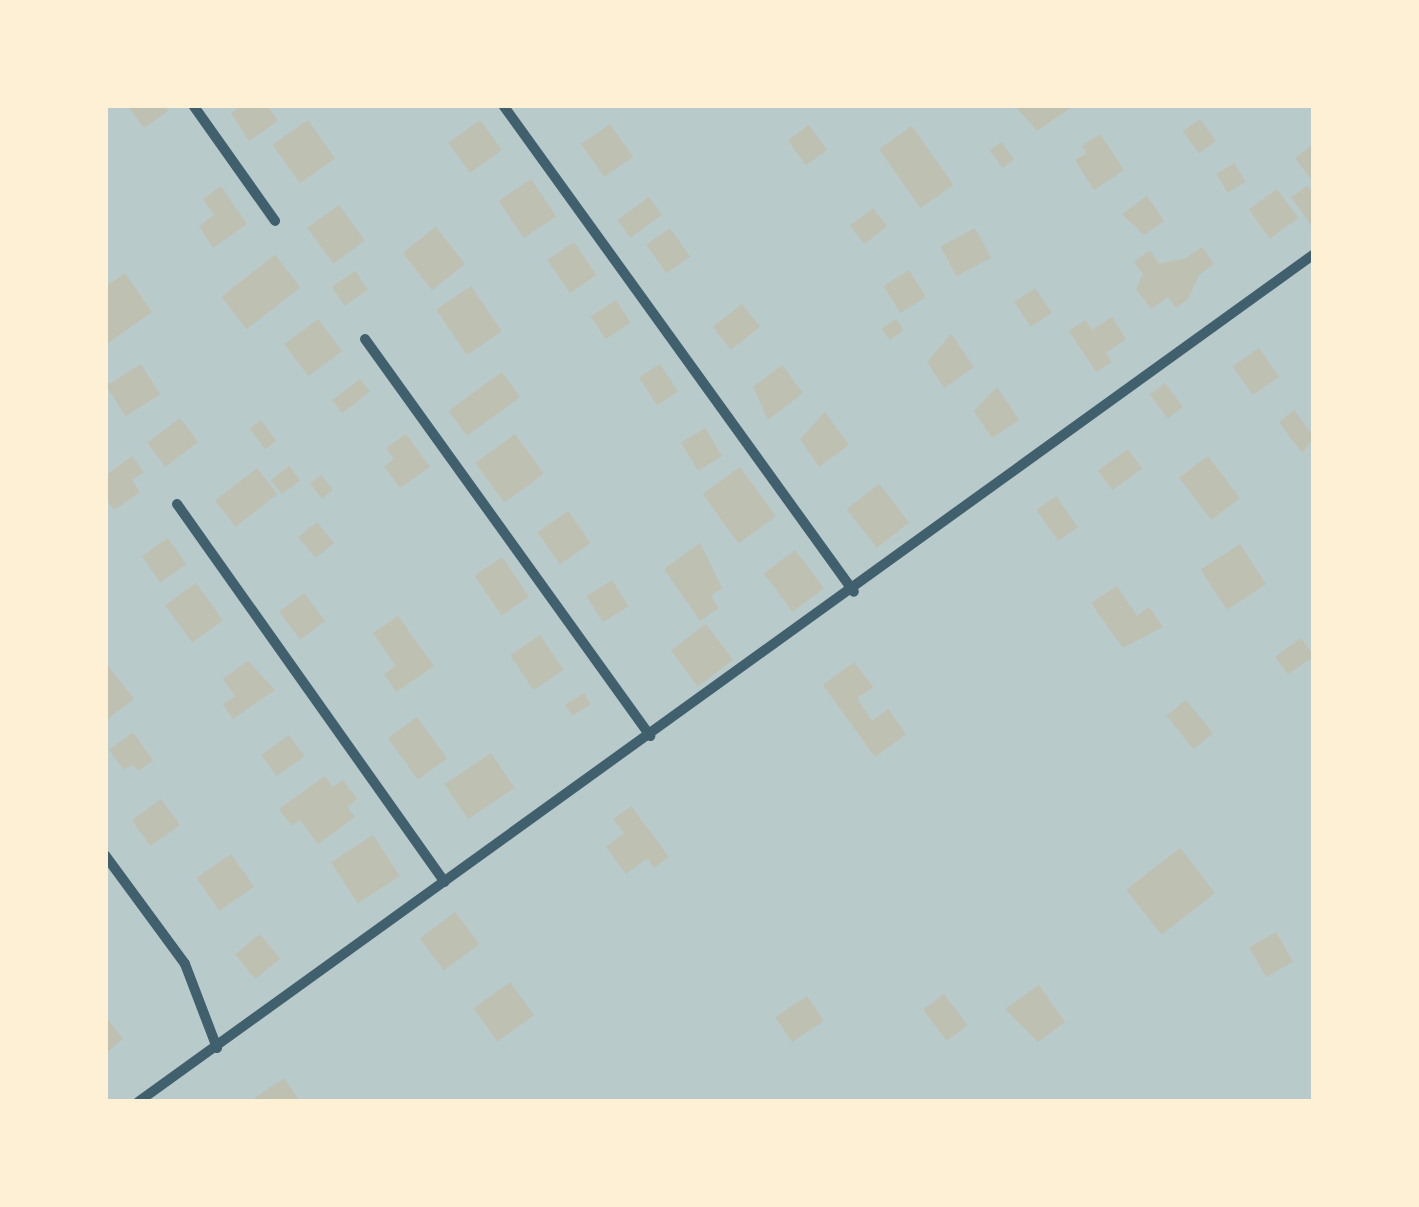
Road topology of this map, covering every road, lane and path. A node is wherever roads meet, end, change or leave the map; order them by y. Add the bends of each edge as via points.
1 (192, 105) edge
2 (503, 105) edge
3 (275, 220) dead end
4 (1314, 254) edge
5 (365, 339) dead end
6 (177, 504) dead end
7 (854, 592) junction
8 (650, 736) junction
9 (105, 854) edge
10 (444, 882) junction
11 (217, 1048) junction
12 (138, 1102) edge

1 - 3 street
2 - 7 street
4 - 7 street
5 - 8 street
6 - 10 street
7 - 8 street
8 - 10 street
9 - 11 street via 185,964
10 - 11 street
11 - 12 street

